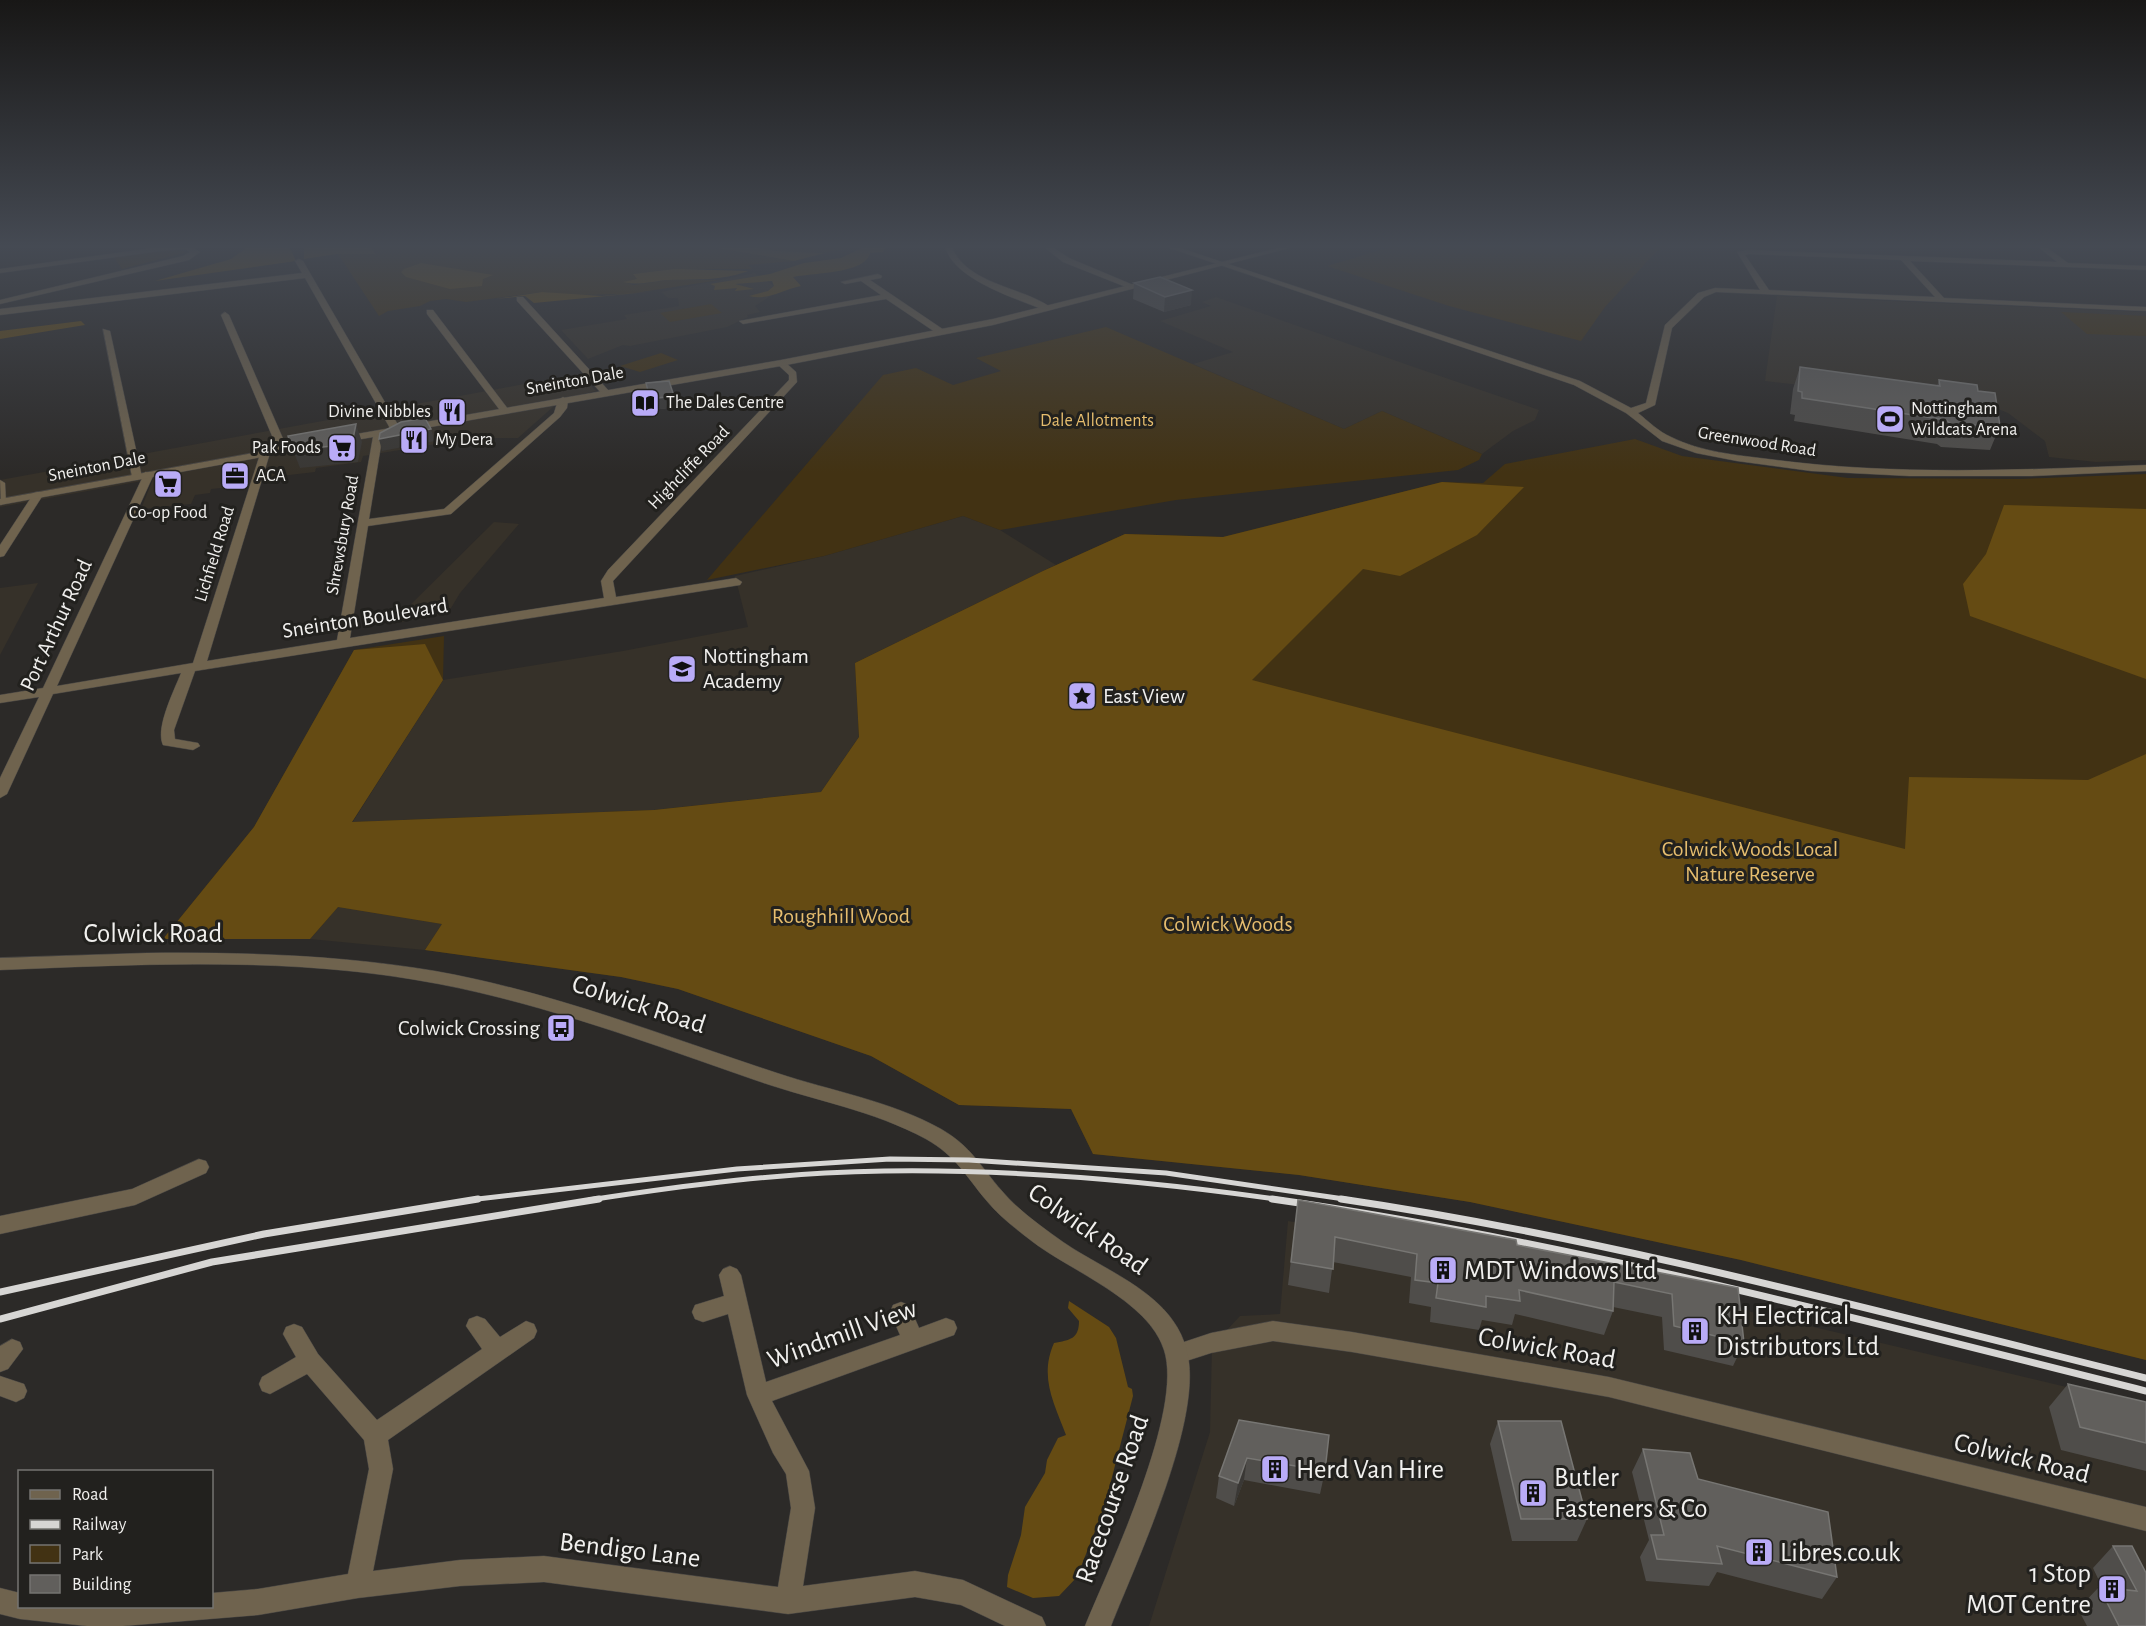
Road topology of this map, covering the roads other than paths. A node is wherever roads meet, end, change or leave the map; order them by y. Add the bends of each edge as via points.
1 (228, 322) edge
2 (333, 322) edge
3 (437, 322) edge
4 (541, 322) edge
5 (926, 322) edge
6 (989, 322) edge
7 (1395, 322) edge
8 (1673, 322) edge
9 (106, 331) dead end
10 (941, 332) junction
11 (781, 363) junction
12 (606, 393) junction
13 (563, 400) junction
14 (505, 411) junction
15 (1629, 411) junction
16 (396, 430) junction
17 (378, 433) junction
18 (283, 450) junction
19 (266, 453) junction
20 (2146, 468) edge
21 (143, 476) junction
22 (0, 483) edge
23 (38, 495) junction
24 (1, 502) edge
25 (364, 523) junction
26 (0, 554) edge
27 (736, 582) dead end
28 (611, 601) junction
29 (343, 642) junction
30 (194, 667) junction
31 (49, 691) junction
32 (0, 699) edge
33 (193, 747) dead end
34 (0, 794) edge
35 (0, 964) edge
36 (198, 1167) dead end
37 (0, 1225) edge
38 (730, 1275) dead end
39 (738, 1302) junction
40 (703, 1312) dead end
41 (901, 1312) dead end
42 (477, 1326) dead end
43 (946, 1328) dead end
44 (526, 1331) dead end
45 (294, 1334) dead end
46 (912, 1338) junction
47 (497, 1350) junction
48 (1177, 1354) junction
49 (310, 1361) junction
50 (270, 1384) dead end
51 (758, 1395) junction
52 (375, 1436) junction
53 (2146, 1519) edge
54 (358, 1585) junction
55 (0, 1601) edge
56 (788, 1601) junction
57 (18, 1605) edge
58 (213, 1606) edge
59 (39, 1608) edge
60 (182, 1608) edge
61 (1033, 1626) edge
62 (1098, 1626) edge

1 - 18 street
2 - 16 street
3 - 14 street
4 - 12 street
5 - 10 street
6 - 10 street, Sneinton Dale
7 - 15 street, Greenwood Road via 1577,382
8 - 15 street via 1668,327 1650,405
9 - 21 street
10 - 11 street, Sneinton Dale
11 - 12 street, Sneinton Dale
11 - 28 street, Highcliffe Road via 794,380 612,573 607,581
12 - 13 street, Sneinton Dale
13 - 14 street, Sneinton Dale
13 - 25 street via 556,415 447,513
14 - 16 street, Sneinton Dale
15 - 20 street, Greenwood Road via 1666,439 1689,448 1811,468 1973,474
16 - 17 street, Sneinton Dale
17 - 18 street, Sneinton Dale
17 - 25 street, Shrewsbury Road
18 - 19 street, Sneinton Dale
19 - 21 street, Sneinton Dale
19 - 30 street, Lichfield Road
21 - 23 street, Sneinton Dale
21 - 31 street, Port Arthur Road
22 - 24 street
23 - 24 street, Sneinton Dale
23 - 26 street
25 - 29 street, Shrewsbury Road
27 - 28 street, Sneinton Boulevard
28 - 29 street, Sneinton Boulevard
29 - 30 street, Sneinton Boulevard
30 - 31 street, Sneinton Boulevard
30 - 33 street, Lichfield Road via 167,730 168,742
31 - 32 street, Sneinton Boulevard
31 - 34 street, Port Arthur Road
35 - 48 street, Colwick Road via 256,961 387,970 510,995 633,1029 884,1114 946,1142 969,1160 998,1200 1056,1248 1139,1300 1158,1317
36 - 37 street via 135,1197
38 - 39 street, Windmill View
39 - 40 street
39 - 51 street, Windmill View
41 - 46 street
42 - 47 street
43 - 46 street, Windmill View
44 - 47 street
45 - 49 street
46 - 51 street, Windmill View
47 - 52 street
48 - 53 street, Colwick Road via 1273,1331 1352,1342 1609,1387
48 - 62 street, Racecourse Road via 1179,1380 1167,1448
49 - 50 street
49 - 52 street
51 - 56 street, Windmill View via 797,1471 804,1508
52 - 54 street via 381,1469
54 - 56 street, Bendigo Lane via 460,1573 544,1569
54 - 58 street, Bendigo Lane
55 - 57 street
56 - 61 street, Bendigo Lane via 915,1584 963,1593
59 - 60 street via 103,1615

